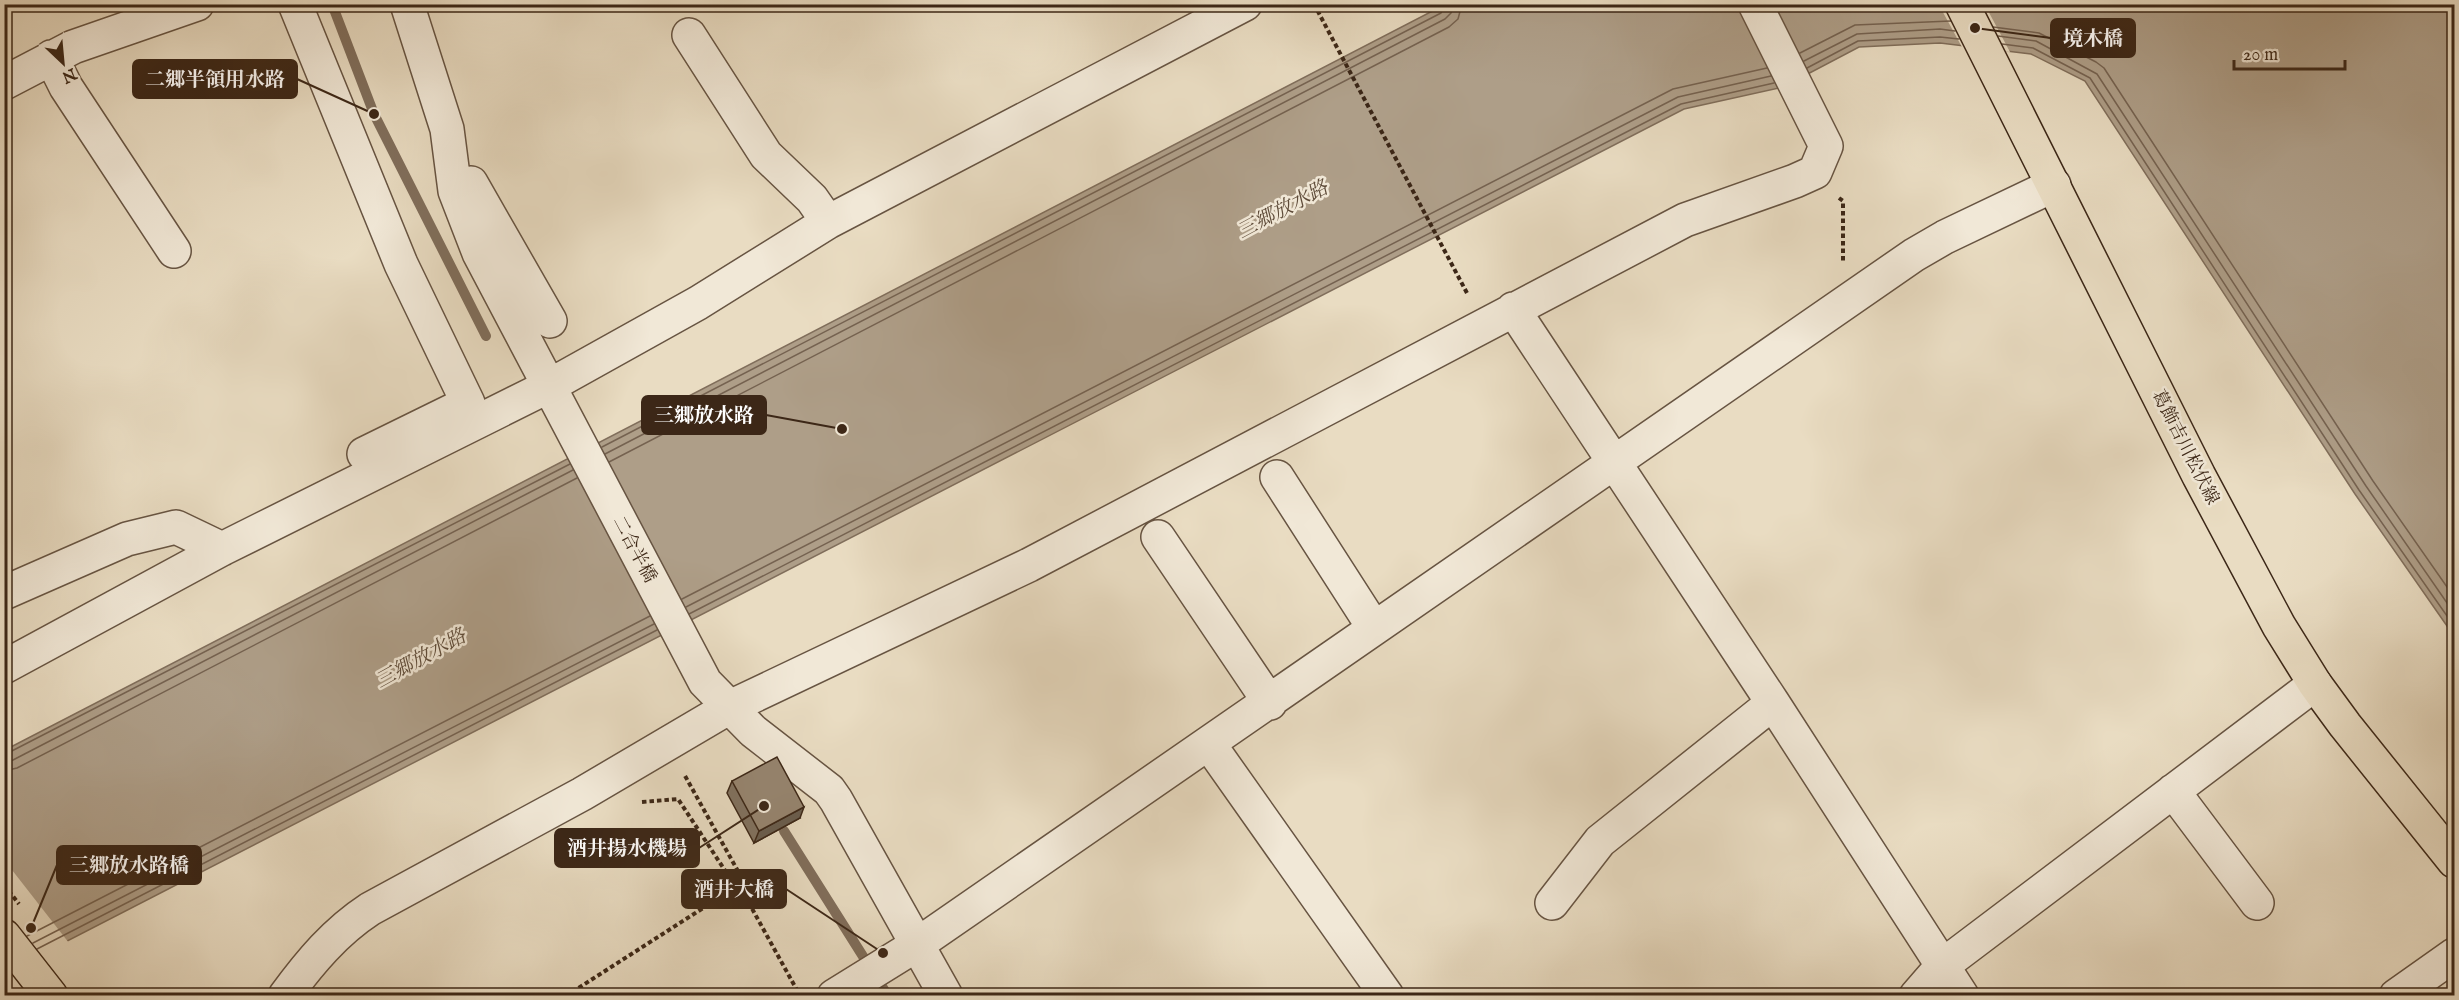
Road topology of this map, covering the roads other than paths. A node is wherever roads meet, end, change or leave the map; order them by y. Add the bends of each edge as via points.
1 (197, 4) edge
2 (295, 4) edge
3 (407, 4) edge
4 (1245, 4) edge
5 (1755, 4) edge
6 (1962, 4) edge
7 (689, 34) dead end
8 (51, 57) junction
9 (4, 83) edge
10 (2054, 185) junction
11 (455, 192) junction
12 (828, 222) junction
13 (174, 251) dead end
14 (1513, 309) junction
15 (550, 321) dead end
16 (549, 386) junction
17 (1612, 462) junction
18 (1277, 477) dead end
19 (293, 514) junction
20 (1158, 537) dead end
21 (222, 549) junction
22 (4, 593) edge
23 (1374, 628) junction
24 (4, 667) edge
25 (2315, 684) junction
26 (1269, 703) junction
27 (1773, 703) junction
28 (728, 708) junction
29 (1209, 744) junction
30 (2173, 791) junction
31 (2454, 861) edge
32 (1552, 903) dead end
33 (2257, 903) dead end
34 (4, 936) edge
35 (913, 947) junction
36 (2454, 955) edge
37 (1942, 966) junction
38 (840, 992) edge
39 (51, 996) edge
40 (285, 996) edge
41 (946, 996) edge
42 (1387, 996) edge
43 (1916, 996) edge
44 (1962, 996) edge
45 (2396, 996) edge

1 - 8 street
2 - 19 street via 401,264 468,402 315,478
3 - 11 street, 二合半橋 via 447,129
4 - 12 street
5 - 14 street via 1826,146 1815,172 1685,220
6 - 10 main road, 葛飾吉川松伏線
7 - 12 street via 766,155 812,199
8 - 9 street
8 - 13 street via 66,87
10 - 17 street via 1945,237
10 - 25 main road, 葛飾吉川松伏線 via 2199,476 2279,626
11 - 15 street via 471,183
11 - 16 street, 二合半橋 via 478,253
12 - 16 street via 698,303
14 - 17 street
14 - 28 street via 1029,565
16 - 19 street
16 - 28 street, 二合半橋 via 705,682
17 - 23 street
17 - 27 street
18 - 23 street
19 - 21 street
20 - 26 street
21 - 22 street via 176,527 127,539
21 - 24 street
23 - 26 street
25 - 30 street
25 - 31 main road, 葛飾吉川松伏線
26 - 29 street
27 - 32 street via 1600,841
27 - 37 street
28 - 35 street, 二合半橋 via 828,790
28 - 40 street via 345,925
29 - 35 street
29 - 42 street
30 - 33 street
30 - 37 street
34 - 39 main road
35 - 38 street
35 - 41 street, 二合半橋
36 - 45 street
37 - 43 street
37 - 44 street

